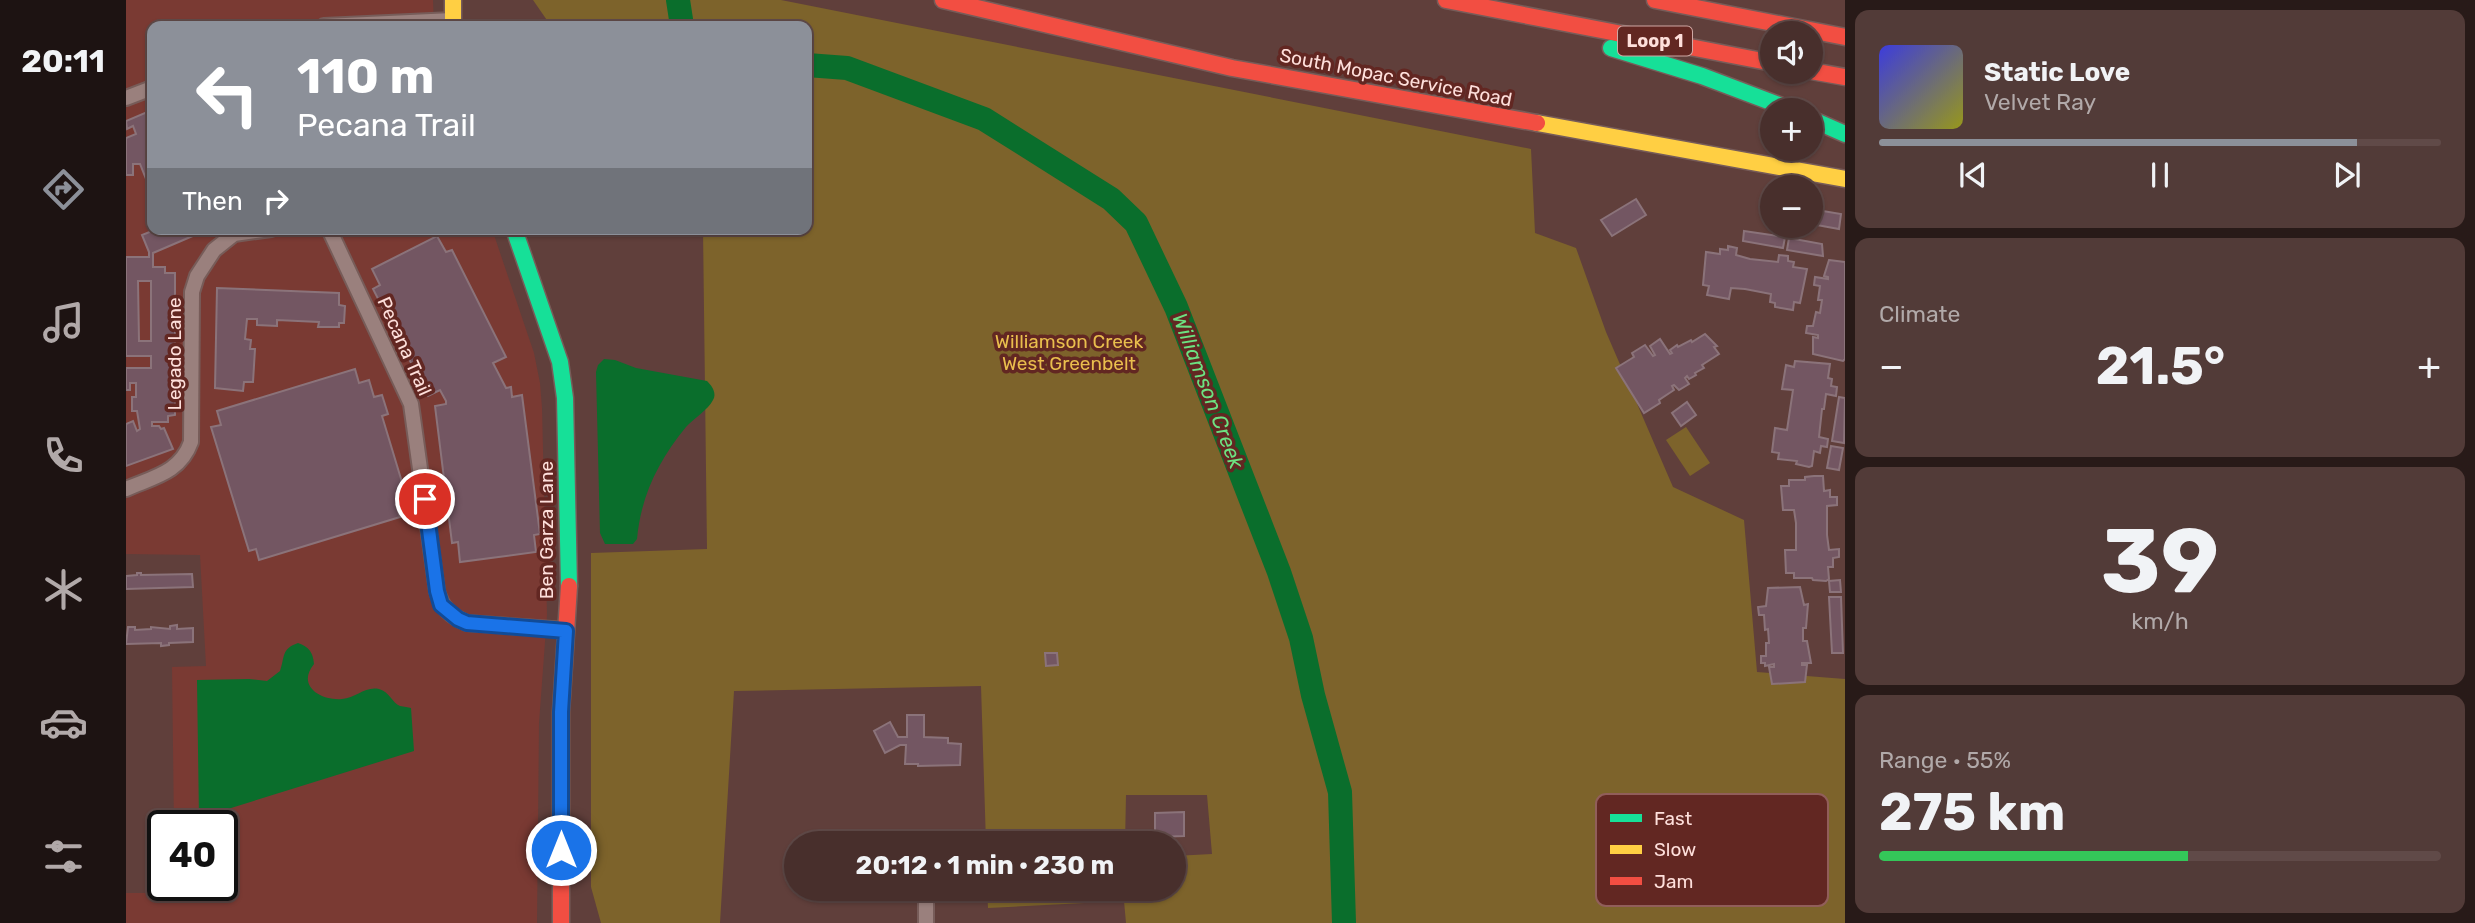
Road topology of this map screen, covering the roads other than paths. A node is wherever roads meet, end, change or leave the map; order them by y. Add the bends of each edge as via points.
1 (453, 0) edge
2 (943, 0) edge
3 (1446, 0) edge
4 (1655, 0) edge
5 (1537, 18) junction
6 (453, 21) edge
7 (1845, 37) edge
8 (1760, 61) edge
9 (1823, 73) edge
10 (1845, 77) edge
11 (147, 90) edge
12 (126, 98) edge
13 (1763, 98) edge
14 (1823, 124) edge
15 (1845, 134) edge
16 (1845, 179) edge
17 (230, 235) edge
18 (332, 235) edge
19 (516, 235) edge
20 (126, 489) edge
21 (566, 631) junction
22 (926, 901) edge
23 (561, 923) edge
24 (926, 923) edge

1 - 6 main road
2 - 16 main road, South Mopac Service Road via 1232,68
3 - 5 main road, Loop 1
4 - 7 main road, Loop 1
5 - 8 main road, Loop 1
5 - 13 main road via 1606,47
9 - 10 main road
11 - 12 street
14 - 15 main road
17 - 20 street, Legado Lane via 205,262 192,292 193,431 187,453 173,469
18 - 21 street, Pecana Trail via 411,404 441,605 467,623
19 - 21 main road, Ben Garza Lane via 560,362 565,398
21 - 23 main road, Ben Garza Lane via 561,712
22 - 24 street

